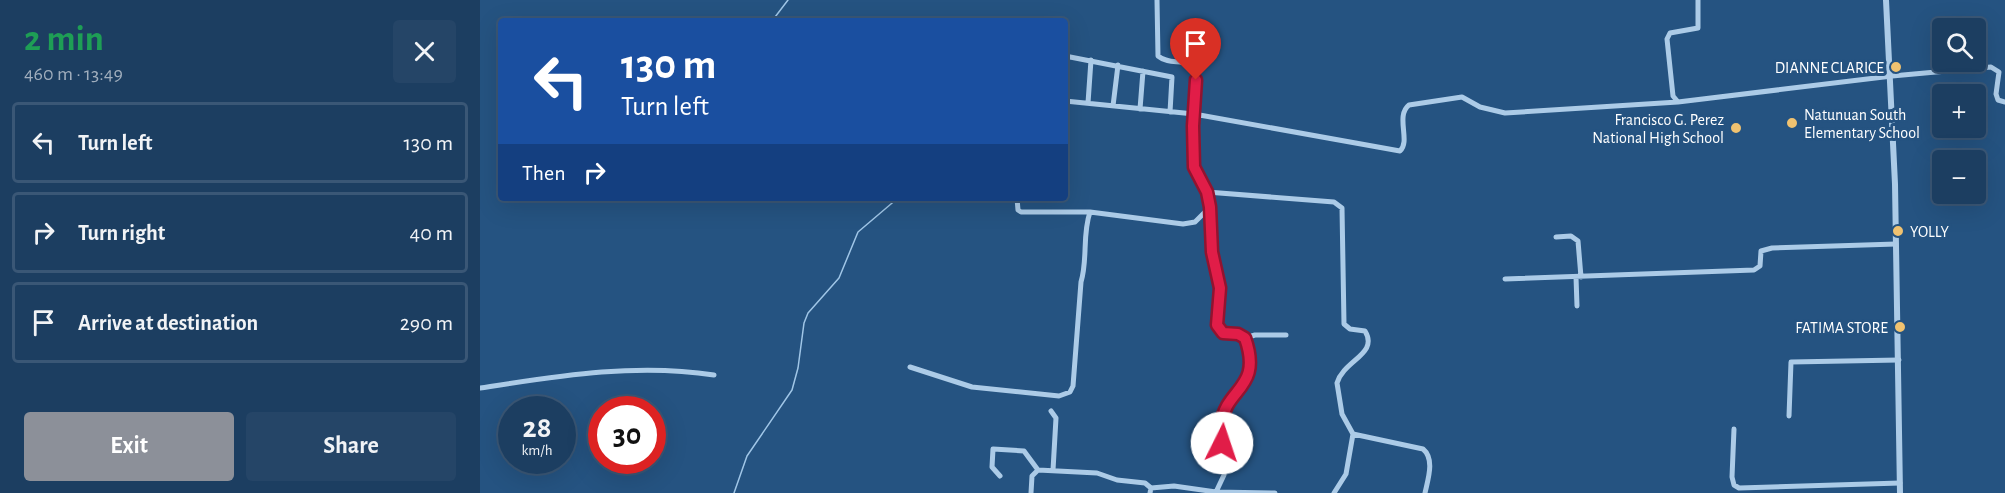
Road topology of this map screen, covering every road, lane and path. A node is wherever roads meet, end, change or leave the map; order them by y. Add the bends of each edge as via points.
1 (1157, 0) edge
2 (1698, 0) edge
3 (1886, 0) edge
4 (1068, 56) edge
5 (1091, 60) junction
6 (1118, 65) junction
7 (1143, 71) junction
8 (2002, 73) edge
9 (1892, 76) junction
10 (1068, 101) edge
11 (1678, 102) junction
12 (2005, 102) edge
13 (1088, 103) junction
14 (1113, 106) junction
15 (1140, 109) junction
16 (1170, 112) junction
17 (1194, 114) junction
18 (1207, 192) junction
19 (1017, 201) edge
20 (1210, 207) junction
21 (1090, 212) junction
22 (1556, 237) dead end
23 (1896, 244) junction
24 (1579, 277) junction
25 (1505, 279) dead end
26 (1577, 306) dead end
27 (1286, 334) dead end
28 (1245, 338) junction
29 (1899, 360) junction
30 (910, 367) dead end
31 (714, 375) dead end
32 (480, 388) edge
33 (1051, 411) dead end
34 (1789, 416) dead end
35 (1734, 429) dead end
36 (1353, 434) junction
37 (1038, 470) junction
38 (1053, 470) junction
39 (1000, 476) dead end
40 (1900, 483) junction
41 (1151, 490) edge
42 (1216, 492) edge
43 (1031, 493) edge
44 (1275, 493) edge
45 (1334, 493) edge
46 (1425, 493) edge
47 (1900, 493) edge

1 - 17 street via 1158,56 1189,64 1194,70
2 - 11 street via 1698,28 1670,33 1667,39 1673,96
3 - 9 street
4 - 5 street
5 - 6 street
5 - 13 street
6 - 7 street
6 - 14 street
7 - 15 street
7 - 16 street via 1172,77
8 - 9 street via 1991,67
8 - 12 street via 1995,94
9 - 11 street
9 - 23 street
10 - 13 street
11 - 17 street via 1505,113 1462,97 1409,105 1403,112 1400,152
13 - 14 street
14 - 15 street
15 - 16 street
16 - 17 street
17 - 18 street via 1194,167
18 - 20 street
18 - 36 street via 1334,202 1342,208 1344,324 1365,332 1369,343 1337,383 1338,403
19 - 21 street via 1021,212
20 - 21 street via 1195,222 1183,224
20 - 28 street via 1212,252 1220,288 1217,325 1223,333
21 - 30 street via 1085,228 1085,269 1070,392 1059,396 972,387
22 - 24 street via 1570,236 1578,241
23 - 24 street via 1761,250 1760,266 1754,270
23 - 29 street
24 - 25 street
24 - 26 street
27 - 28 street
28 - 42 street via 1250,375 1222,418 1224,475
29 - 34 street via 1791,362
29 - 40 street
31 - 32 street via 637,369
33 - 38 street via 1056,418
35 - 40 street via 1732,477 1739,488
36 - 45 street via 1346,474
36 - 46 street via 1423,449 1430,460
37 - 38 street
37 - 39 street via 1024,451 993,448 992,467
37 - 43 street via 1032,476
38 - 41 street via 1097,473 1145,483
40 - 47 street
41 - 42 street via 1174,486
42 - 44 street

